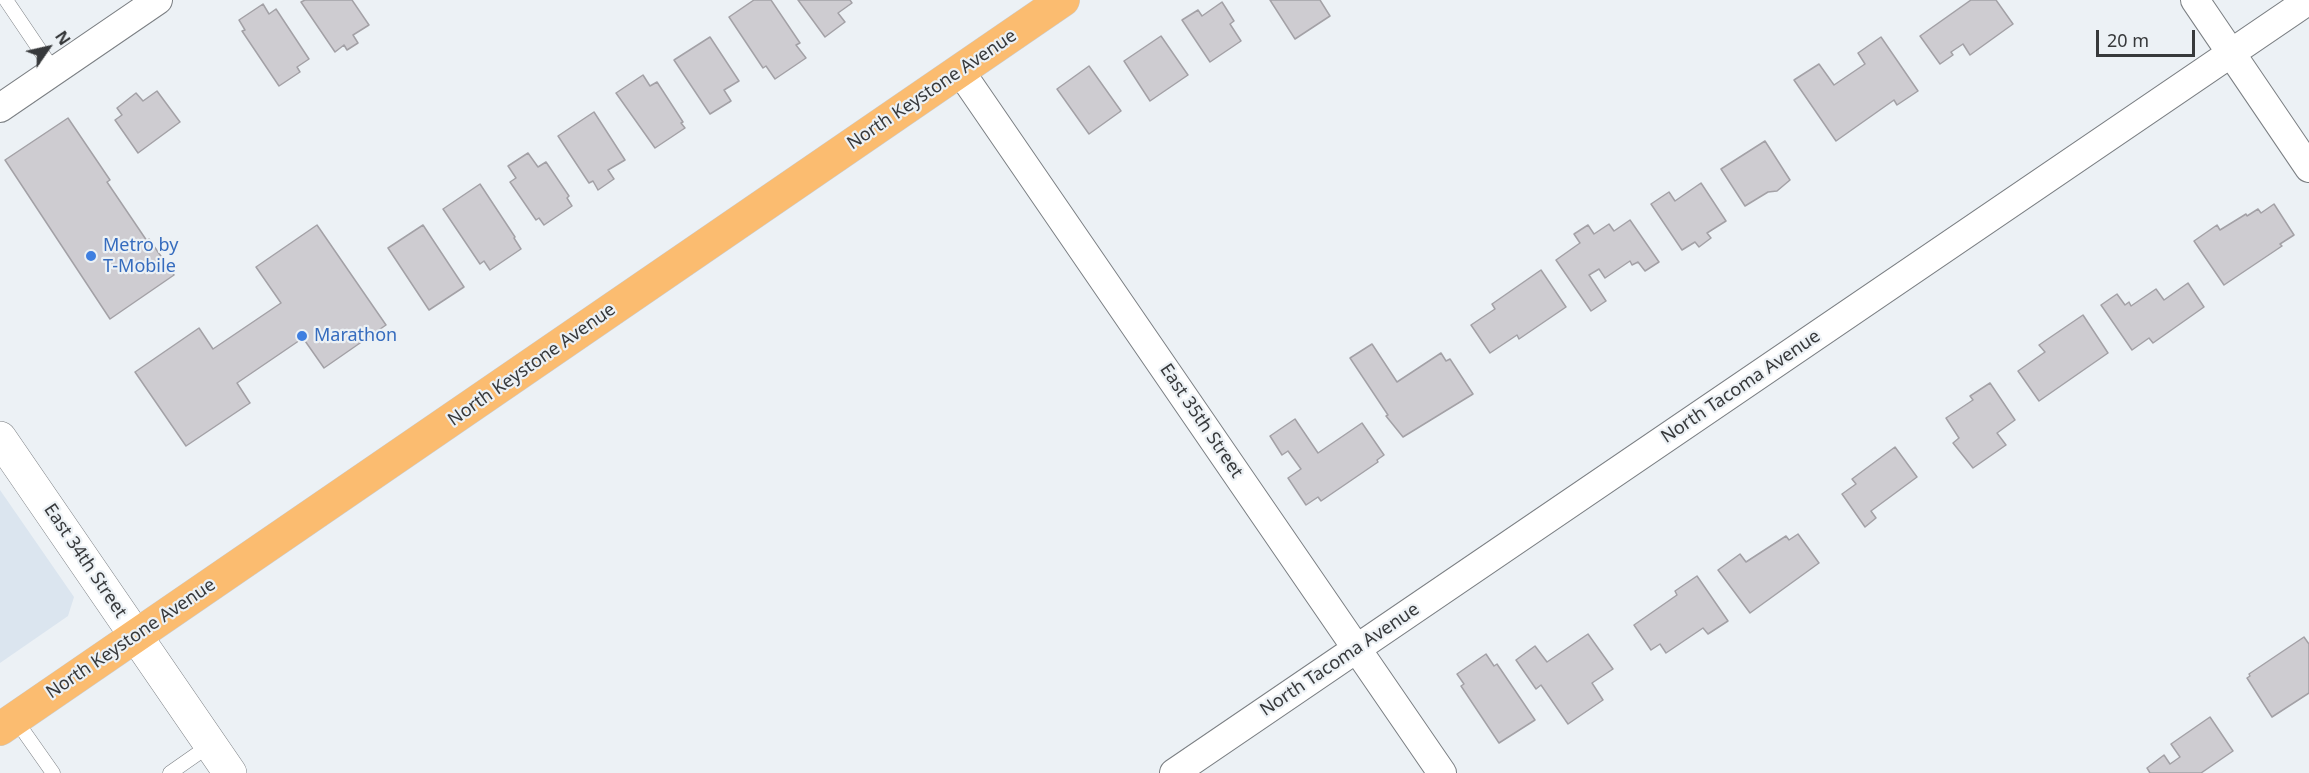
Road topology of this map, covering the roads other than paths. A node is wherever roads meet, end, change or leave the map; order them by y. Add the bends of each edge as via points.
1 (6, 0) edge
2 (158, 0) edge
3 (1063, 0) edge
4 (2195, 0) edge
5 (2309, 0) edge
6 (2232, 53) junction
7 (54, 71) junction
8 (960, 71) junction
9 (0, 108) edge
10 (2309, 168) edge
11 (0, 438) edge
12 (136, 636) junction
13 (1356, 649) junction
14 (8, 724) edge
15 (210, 745) junction
16 (53, 773) edge
17 (170, 773) edge
18 (230, 773) edge
19 (1174, 773) edge
20 (1442, 773) edge

1 - 7 lane
2 - 7 street
3 - 8 main road, North Keystone Avenue
4 - 6 street
5 - 6 street, North Tacoma Avenue
6 - 10 street
6 - 13 street, North Tacoma Avenue
7 - 9 street
8 - 12 main road, North Keystone Avenue
8 - 13 street, East 35th Street
11 - 12 main road, East 34th Street
12 - 14 main road, North Keystone Avenue
12 - 15 main road, East 34th Street
13 - 19 street, North Tacoma Avenue
13 - 20 street, East 35th Street
14 - 16 lane
15 - 17 lane
15 - 18 main road, East 34th Street

